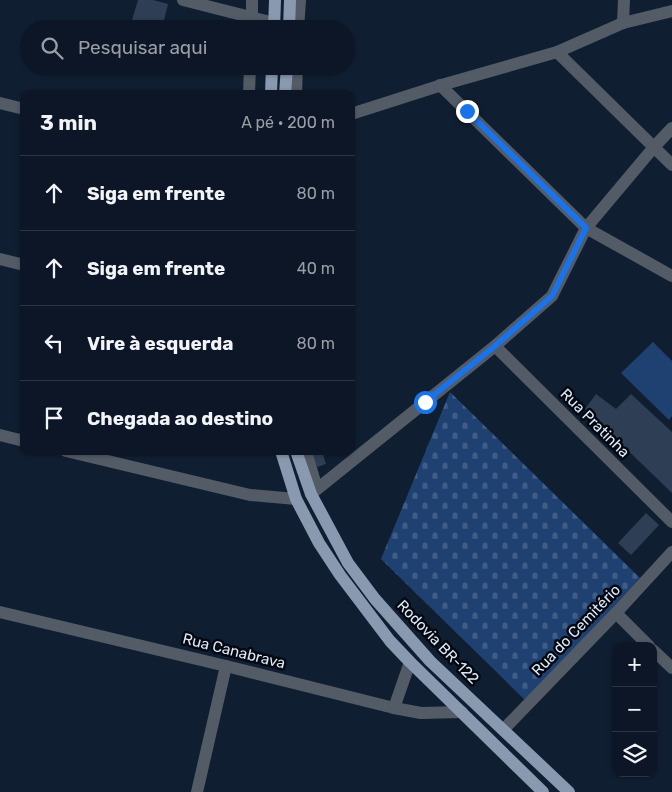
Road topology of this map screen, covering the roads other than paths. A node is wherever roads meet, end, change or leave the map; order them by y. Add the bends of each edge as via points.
1 (182, 0) edge
2 (252, 0) edge
3 (275, 0) edge
4 (290, 0) edge
5 (300, 0) edge
6 (624, 0) edge
7 (672, 11) edge
8 (243, 20) edge
9 (252, 20) edge
10 (274, 20) edge
11 (289, 20) edge
12 (299, 20) edge
13 (623, 22) junction
14 (557, 52) junction
15 (250, 75) edge
16 (272, 75) edge
17 (286, 75) edge
18 (297, 75) edge
19 (440, 85) junction
20 (249, 90) edge
21 (271, 90) edge
22 (285, 90) edge
23 (296, 90) edge
24 (0, 103) edge
25 (20, 108) edge
26 (355, 113) edge
27 (672, 128) edge
28 (654, 147) junction
29 (672, 165) edge
30 (586, 228) junction
31 (0, 259) edge
32 (20, 264) edge
33 (672, 276) edge
34 (495, 346) junction
35 (0, 435) edge
36 (20, 440) edge
37 (82, 455) edge
38 (282, 455) edge
39 (298, 455) edge
40 (307, 455) edge
41 (314, 492) junction
42 (296, 499) junction
43 (672, 522) edge
44 (672, 552) edge
45 (0, 612) edge
46 (616, 613) junction
47 (645, 642) edge
48 (657, 654) edge
49 (410, 662) junction
50 (226, 666) junction
51 (672, 668) edge
52 (394, 708) junction
53 (462, 712) junction
54 (503, 730) junction
55 (567, 791) edge
56 (197, 792) edge
57 (543, 792) edge

1 - 8 street
2 - 9 street
3 - 10 main road
4 - 11 main road
5 - 12 street
6 - 13 street
7 - 13 street
13 - 14 street
14 - 19 street
14 - 28 street
15 - 20 street
16 - 21 main road
17 - 22 main road
18 - 23 street
19 - 26 street
19 - 30 street
24 - 25 street
27 - 28 street
28 - 29 street
28 - 30 street
30 - 33 street
30 - 34 street via 552,296
31 - 32 street
34 - 41 street
34 - 43 street, Rua Pratinha
35 - 36 street
37 - 42 street via 230,491
38 - 42 main road, Rodovia BR-122
39 - 41 main road, Rodovia BR-122
40 - 41 street
41 - 54 main road, Rodovia BR-122 via 348,563 375,599 430,661
42 - 49 main road, Rodovia BR-122 via 340,575
44 - 46 street, Rua do Cemitério
45 - 50 street, Rua Canabrava
46 - 47 street
46 - 54 street, Rua do Cemitério
48 - 51 street
49 - 52 street
49 - 53 main road, Rodovia BR-122
50 - 52 street, Rua Canabrava
50 - 56 street
52 - 53 street, Rua Canabrava via 421,713
53 - 57 main road, Rodovia BR-122
54 - 55 main road, Rodovia BR-122

